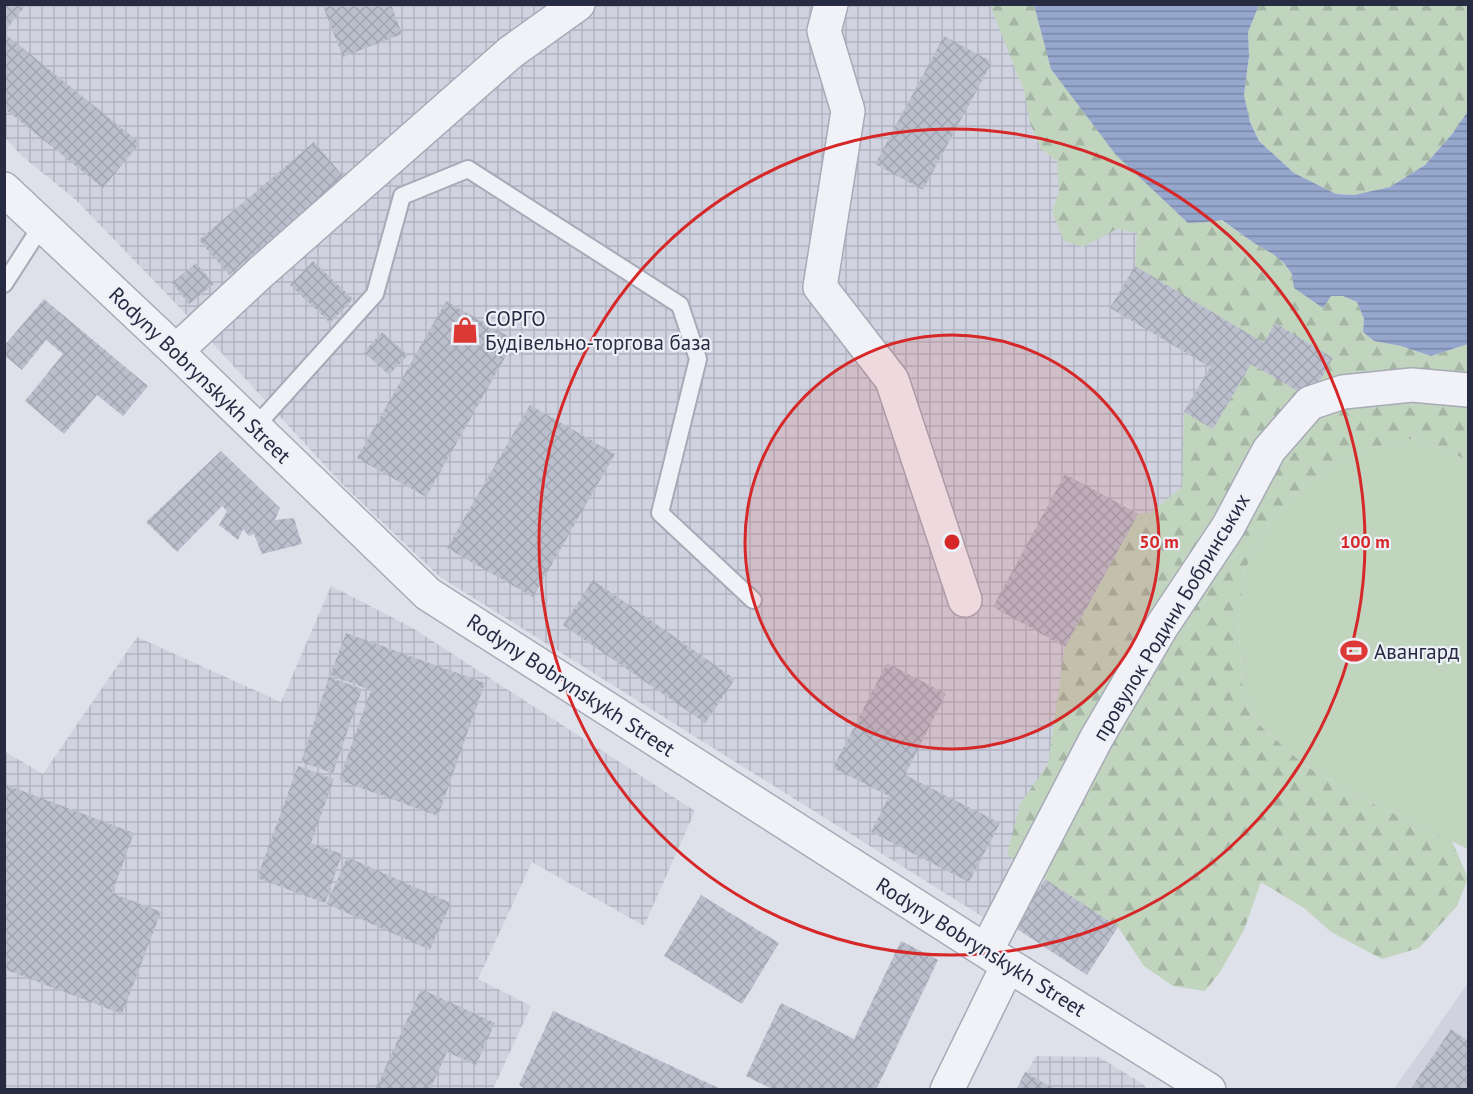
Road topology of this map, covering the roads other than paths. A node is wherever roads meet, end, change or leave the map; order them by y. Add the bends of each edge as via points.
1 (578, 4) edge
2 (822, 13) edge
3 (4, 189) edge
4 (42, 225) junction
5 (4, 284) edge
6 (176, 351) junction
7 (1468, 390) edge
8 (255, 427) junction
9 (753, 600) dead end
10 (965, 600) dead end
11 (997, 958) junction
12 (947, 1089) edge
13 (1209, 1089) edge

1 - 6 street via 511,52
2 - 10 street via 848,111 820,287 892,380
3 - 4 street, Rodyny Bobrynskykh Street
4 - 5 lane
4 - 6 street, Rodyny Bobrynskykh Street
6 - 8 street, Rodyny Bobrynskykh Street
7 - 11 street, провулок Родини Бобринських via 1412,385 1343,392 1310,403 1269,450 1228,527 1162,626 1096,740
8 - 9 lane via 375,294 402,196 468,169 680,305 698,359 660,513
8 - 11 street, Rodyny Bobrynskykh Street via 428,594
11 - 12 street, провулок Родини Бобринських
11 - 13 street, Rodyny Bobrynskykh Street

